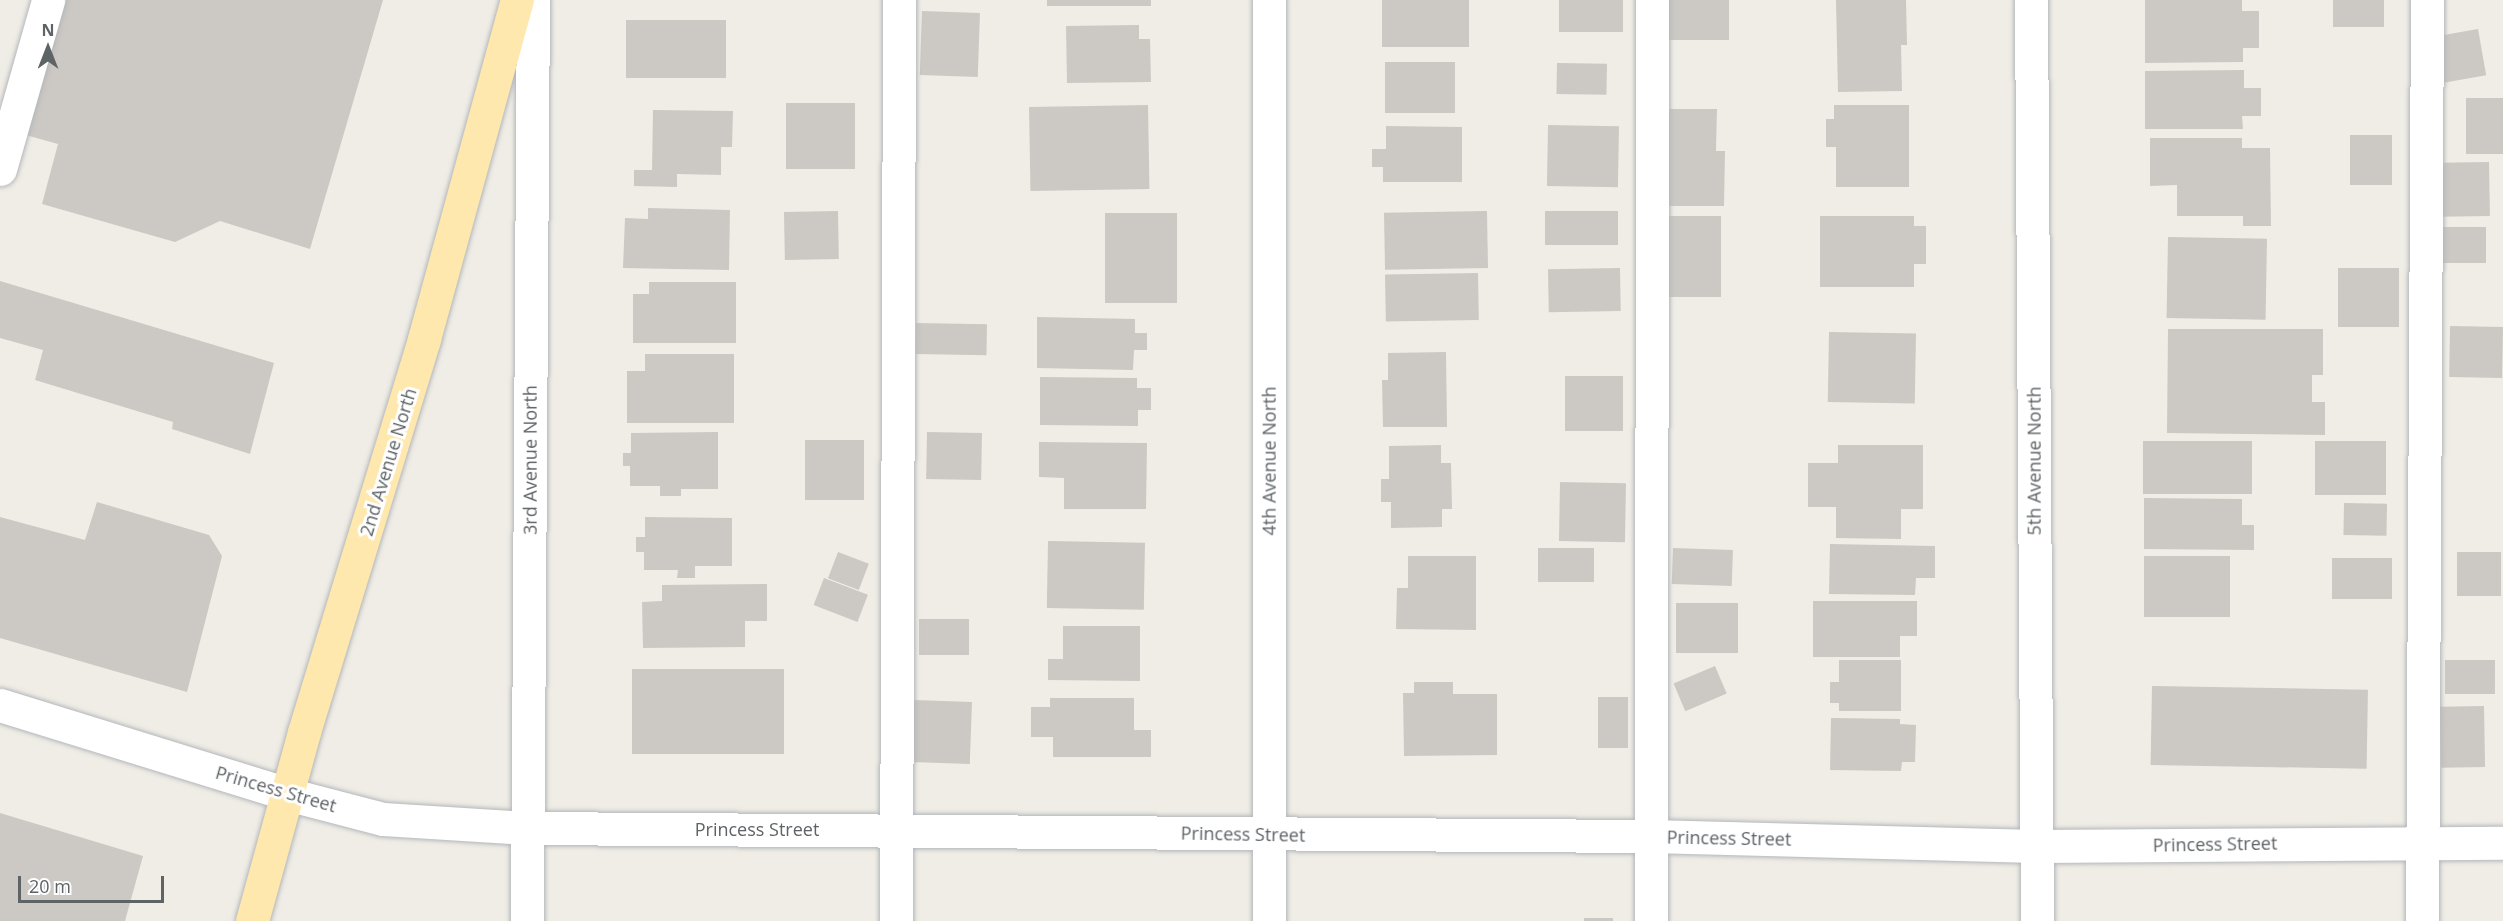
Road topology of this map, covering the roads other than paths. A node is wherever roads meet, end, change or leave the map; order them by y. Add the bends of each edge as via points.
1 (48, 0) edge
2 (517, 0) edge
3 (533, 0) edge
4 (899, 0) edge
5 (1269, 0) edge
6 (1652, 0) edge
7 (2031, 0) edge
8 (2427, 0) edge
9 (0, 169) edge
10 (0, 705) edge
11 (287, 794) junction
12 (527, 828) junction
13 (896, 830) junction
14 (1269, 834) junction
15 (1650, 836) junction
16 (2422, 842) junction
17 (2503, 843) edge
18 (2036, 846) junction
19 (252, 921) edge
20 (527, 921) edge
21 (896, 921) edge
22 (1269, 921) edge
23 (1651, 921) edge
24 (2037, 921) edge
25 (2422, 921) edge

1 - 9 street
2 - 11 main road, 2nd Avenue North via 421,350
3 - 12 street, 3rd Avenue North
4 - 13 street
5 - 14 street, 4th Avenue North
6 - 15 street
7 - 18 street, 5th Avenue North
8 - 16 street
10 - 11 street, Princess Street
11 - 12 street, Princess Street via 383,819
11 - 19 main road, 2nd Avenue North
12 - 13 street, Princess Street
12 - 20 street, 3rd Avenue North
13 - 14 street, Princess Street
13 - 21 street
14 - 15 street, Princess Street
14 - 22 street, 4th Avenue North
15 - 18 street, Princess Street
15 - 23 street
16 - 17 street, Princess Street
16 - 18 street, Princess Street
16 - 25 street
18 - 24 street, 5th Avenue North

